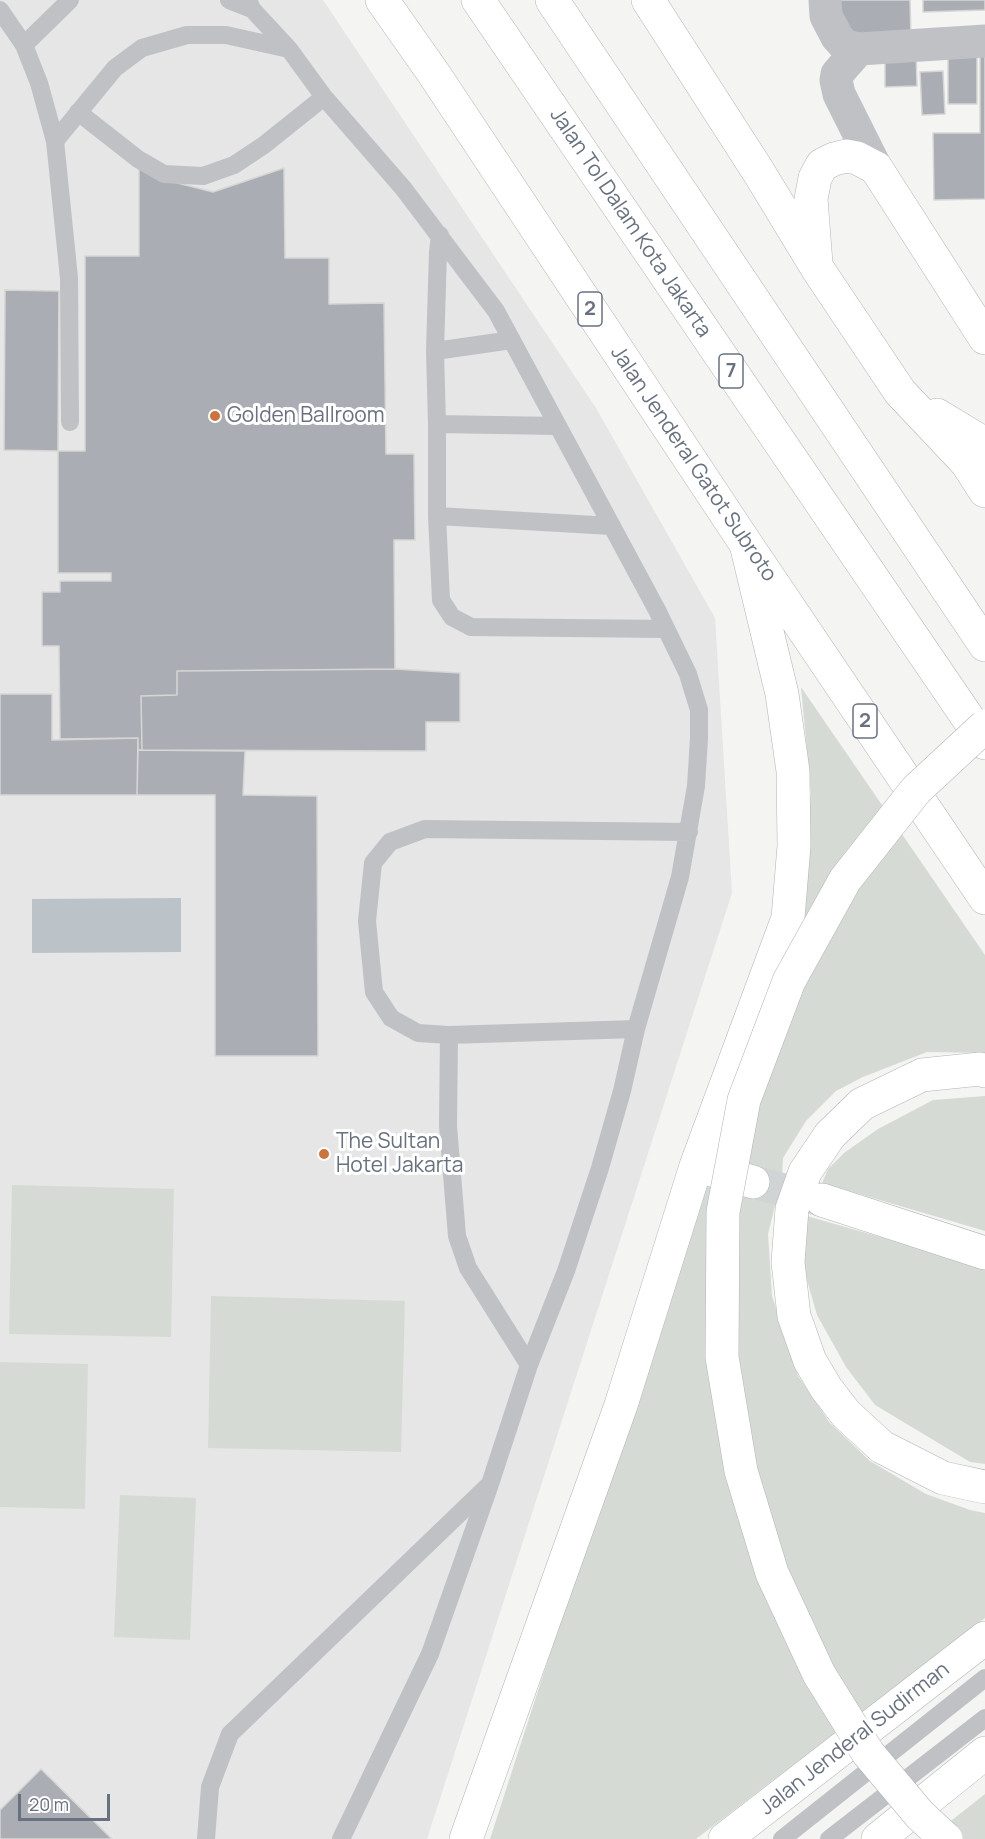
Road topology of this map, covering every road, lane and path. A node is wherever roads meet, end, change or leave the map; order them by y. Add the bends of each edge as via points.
1 (70, 0) edge
2 (229, 0) edge
3 (382, 0) edge
4 (478, 0) edge
5 (552, 0) edge
6 (825, 0) edge
7 (250, 4) edge
8 (649, 7) edge
9 (0, 10) edge
10 (985, 41) edge
11 (848, 43) junction
12 (24, 45) junction
13 (289, 49) junction
14 (324, 97) junction
15 (78, 112) junction
16 (55, 141) junction
17 (876, 168) junction
18 (440, 235) junction
19 (817, 268) junction
20 (985, 338) edge
21 (512, 340) junction
22 (435, 351) junction
23 (70, 422) dead end
24 (437, 424) junction
25 (558, 426) junction
26 (979, 460) edge
27 (985, 491) edge
28 (436, 516) junction
29 (612, 526) junction
30 (746, 544) junction
31 (666, 629) junction
32 (985, 645) edge
33 (985, 726) edge
34 (985, 743) edge
35 (689, 832) junction
36 (985, 898) edge
37 (636, 1029) junction
38 (449, 1035) junction
39 (985, 1071) edge
40 (696, 1166) junction
41 (753, 1182) tunnel mouth
42 (822, 1200) tunnel mouth
43 (985, 1253) edge
44 (529, 1365) junction
45 (490, 1484) junction
46 (985, 1487) edge
47 (985, 1638) edge
48 (985, 1678) edge
49 (985, 1718) edge
50 (985, 1753) edge
51 (206, 1839) edge
52 (341, 1839) edge
53 (466, 1839) edge
54 (725, 1839) edge
55 (782, 1839) edge
56 (829, 1839) edge
57 (878, 1839) edge
58 (946, 1839) edge

1 - 12 lane
2 - 7 lane
3 - 30 main road, Jalan Jenderal Gatot Subroto / 2
4 - 34 main road, Jalan Tol Dalam Kota Jakarta / 7
5 - 32 main road
6 - 11 street via 826,16
7 - 13 lane
8 - 19 main road
9 - 12 lane
10 - 11 street
11 - 17 street via 837,74 839,94
12 - 16 lane
13 - 14 lane
13 - 15 lane via 226,36 187,35 142,48 115,68
14 - 15 lane via 234,165 203,176 164,174 138,159
14 - 18 lane
15 - 16 lane
16 - 23 lane via 69,278
17 - 19 main road via 846,156 822,165 814,178
17 - 20 main road
18 - 21 lane via 496,310
18 - 22 lane
19 - 26 main road via 900,392
21 - 22 lane
21 - 25 lane
22 - 24 lane
24 - 25 lane
24 - 28 lane
25 - 29 lane
26 - 27 main road
28 - 29 lane
28 - 31 lane via 441,600 452,617 471,627
29 - 31 lane
30 - 36 main road, Jalan Jenderal Gatot Subroto / 2
30 - 40 main road via 782,694 793,771 794,846 788,918
31 - 35 lane via 688,674 699,710 696,786
33 - 58 main road, bridge via 916,790 845,880 789,981 744,1100 723,1212 722,1357 741,1471 772,1573 819,1674 868,1753 920,1815
35 - 37 lane
35 - 38 lane via 425,829 390,842 373,863 367,921 374,992 391,1018 418,1033
37 - 38 lane
37 - 44 lane via 600,1168
38 - 44 lane via 448,1126 457,1236 468,1268
39 - 46 main road via 922,1074 862,1104 838,1127 805,1172 792,1209 788,1262 794,1316 810,1361 846,1414 882,1447 943,1479
40 - 41 main road
40 - 53 main road via 621,1405
42 - 43 main road
44 - 45 lane
45 - 51 lane via 230,1734 210,1787
45 - 52 lane via 430,1654
47 - 54 main road, Jalan Jenderal Sudirman
48 - 55 lane
49 - 56 lane
50 - 57 main road

